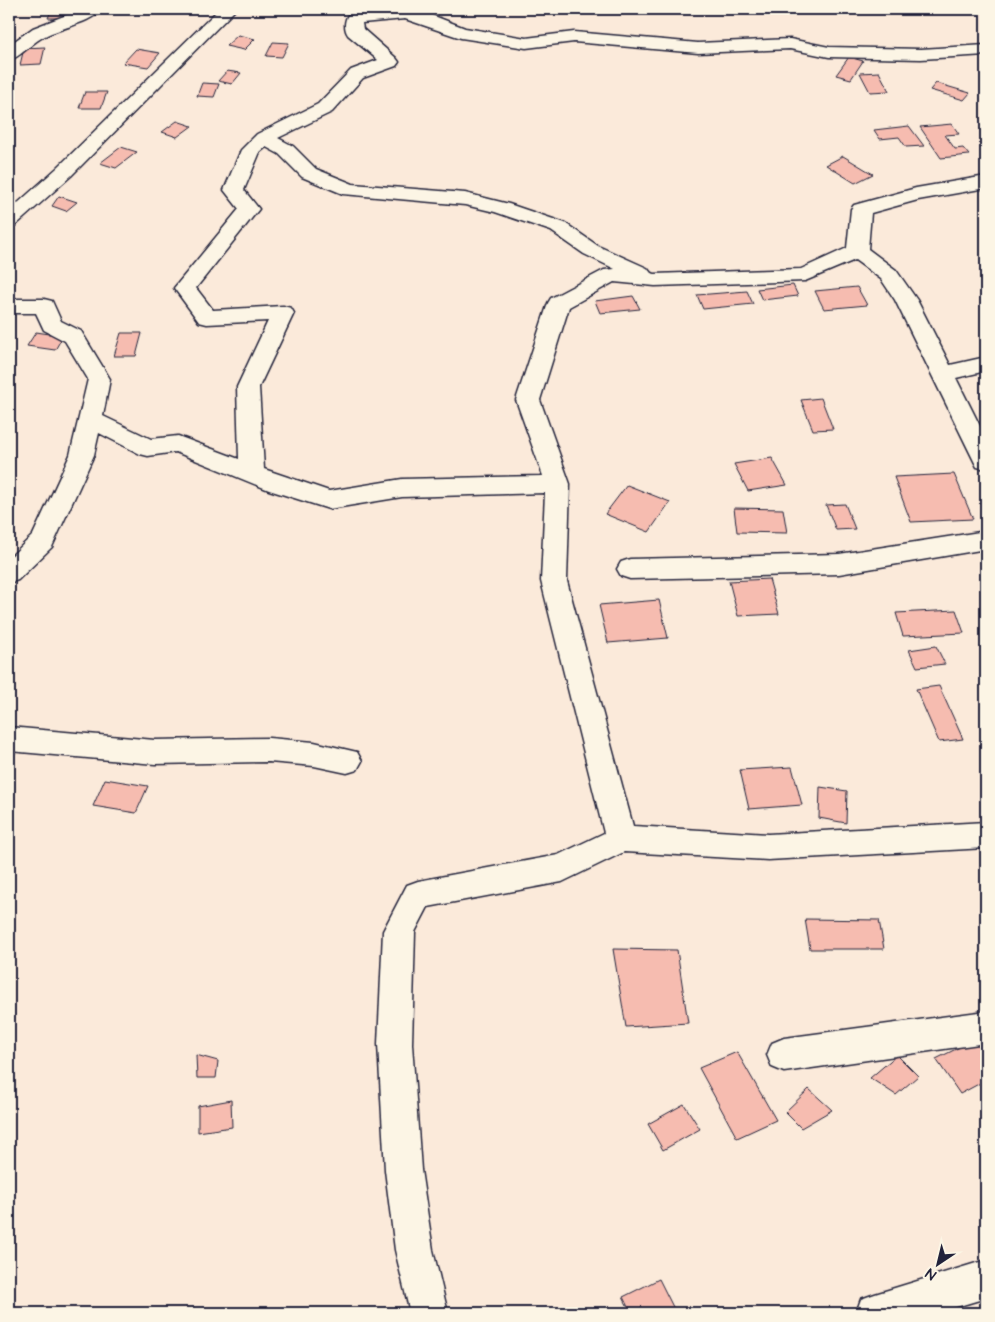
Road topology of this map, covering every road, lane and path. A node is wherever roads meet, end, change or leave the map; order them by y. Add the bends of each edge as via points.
1 (94, 9) edge
2 (227, 9) edge
3 (232, 9) edge
4 (383, 9) edge
5 (405, 14) junction
6 (986, 50) edge
7 (9, 55) edge
8 (264, 138) junction
9 (986, 182) edge
10 (9, 221) edge
11 (858, 251) junction
12 (656, 280) junction
13 (9, 306) edge
14 (986, 364) edge
15 (943, 374) junction
16 (90, 419) junction
17 (986, 461) edge
18 (252, 474) junction
19 (558, 484) junction
20 (986, 540) edge
21 (630, 568) dead end
22 (9, 573) edge
23 (9, 740) edge
24 (346, 761) dead end
25 (986, 835) edge
26 (621, 839) junction
27 (986, 1027) edge
28 (784, 1055) dead end
29 (986, 1279) edge
30 (429, 1313) edge
31 (875, 1313) edge

1 - 7 street via 73,20 40,30
2 - 3 street
2 - 10 street via 64,172
4 - 5 street
5 - 6 street via 461,33 526,44 574,37 698,48 790,44 829,52 921,54
5 - 8 street via 354,19 354,31 390,62 357,74 325,108
8 - 12 street via 286,150 309,174 350,190 465,199 502,208 558,226 591,250
8 - 18 street via 251,150 234,190 249,209 185,288 207,317 283,313 248,387
9 - 11 street via 916,194 861,209
11 - 12 street via 804,275
11 - 15 street via 889,275 906,300
12 - 19 street via 611,275 559,303 528,400
13 - 16 street via 44,306 52,325 73,336 99,379
14 - 15 street
15 - 17 street
16 - 18 street via 148,448 178,444
16 - 22 street via 82,455 44,540
18 - 19 street via 329,500 402,488
19 - 26 street via 554,581
20 - 21 street via 839,564
23 - 24 street via 155,752 269,750
25 - 26 street via 768,847
26 - 30 street via 562,868 418,895 399,931 395,1044 403,1170 414,1250
27 - 28 street
29 - 31 street

